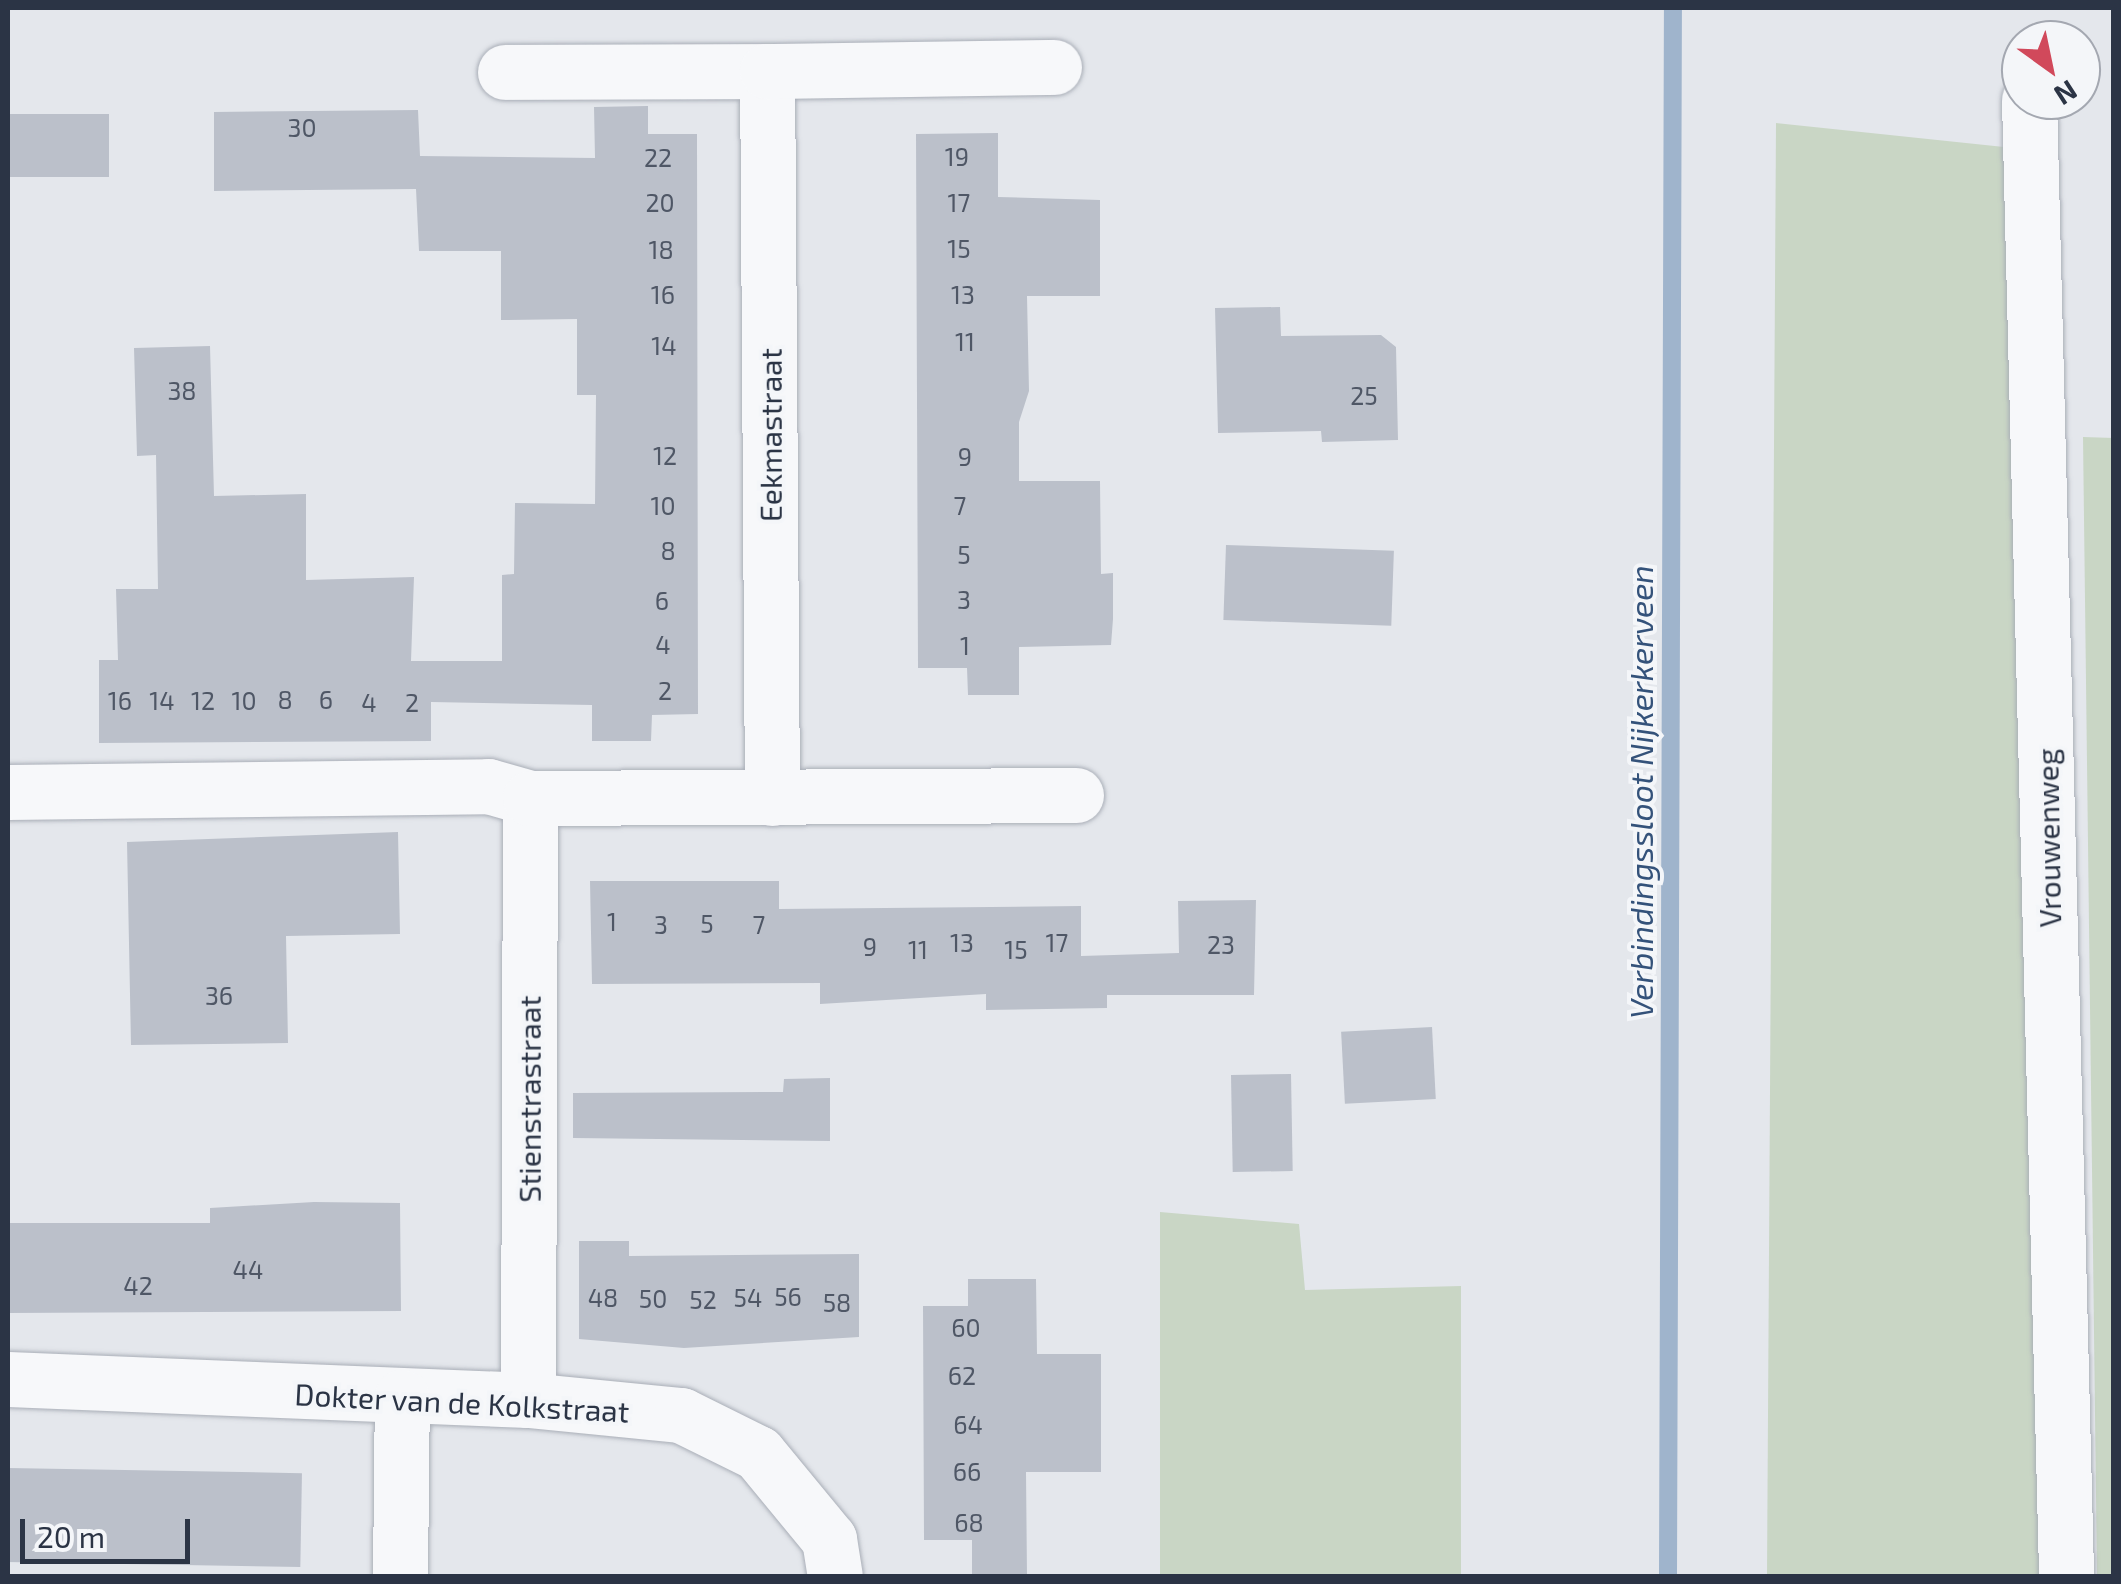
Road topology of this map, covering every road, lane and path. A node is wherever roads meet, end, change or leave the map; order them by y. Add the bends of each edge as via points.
1 (1054, 68) dead end
2 (505, 72) dead end
3 (767, 72) junction
4 (2030, 120) edge
5 (8, 792) edge
6 (1076, 794) dead end
7 (530, 798) junction
8 (772, 798) junction
9 (8, 1380) edge
10 (402, 1397) junction
11 (528, 1400) junction
12 (400, 1576) edge
13 (834, 1576) edge
14 (2066, 1576) edge

1 - 3 street
2 - 3 street
3 - 8 street, Eekmastraat
4 - 14 street, Vrouwenweg
5 - 7 street via 488,786
6 - 8 street
7 - 8 street
7 - 11 street, Stienstrastraat
9 - 10 street, Dokter van de Kolkstraat
10 - 11 street, Dokter van de Kolkstraat
10 - 12 street
11 - 13 street, Dokter van de Kolkstraat via 681,1415 758,1453 829,1539

